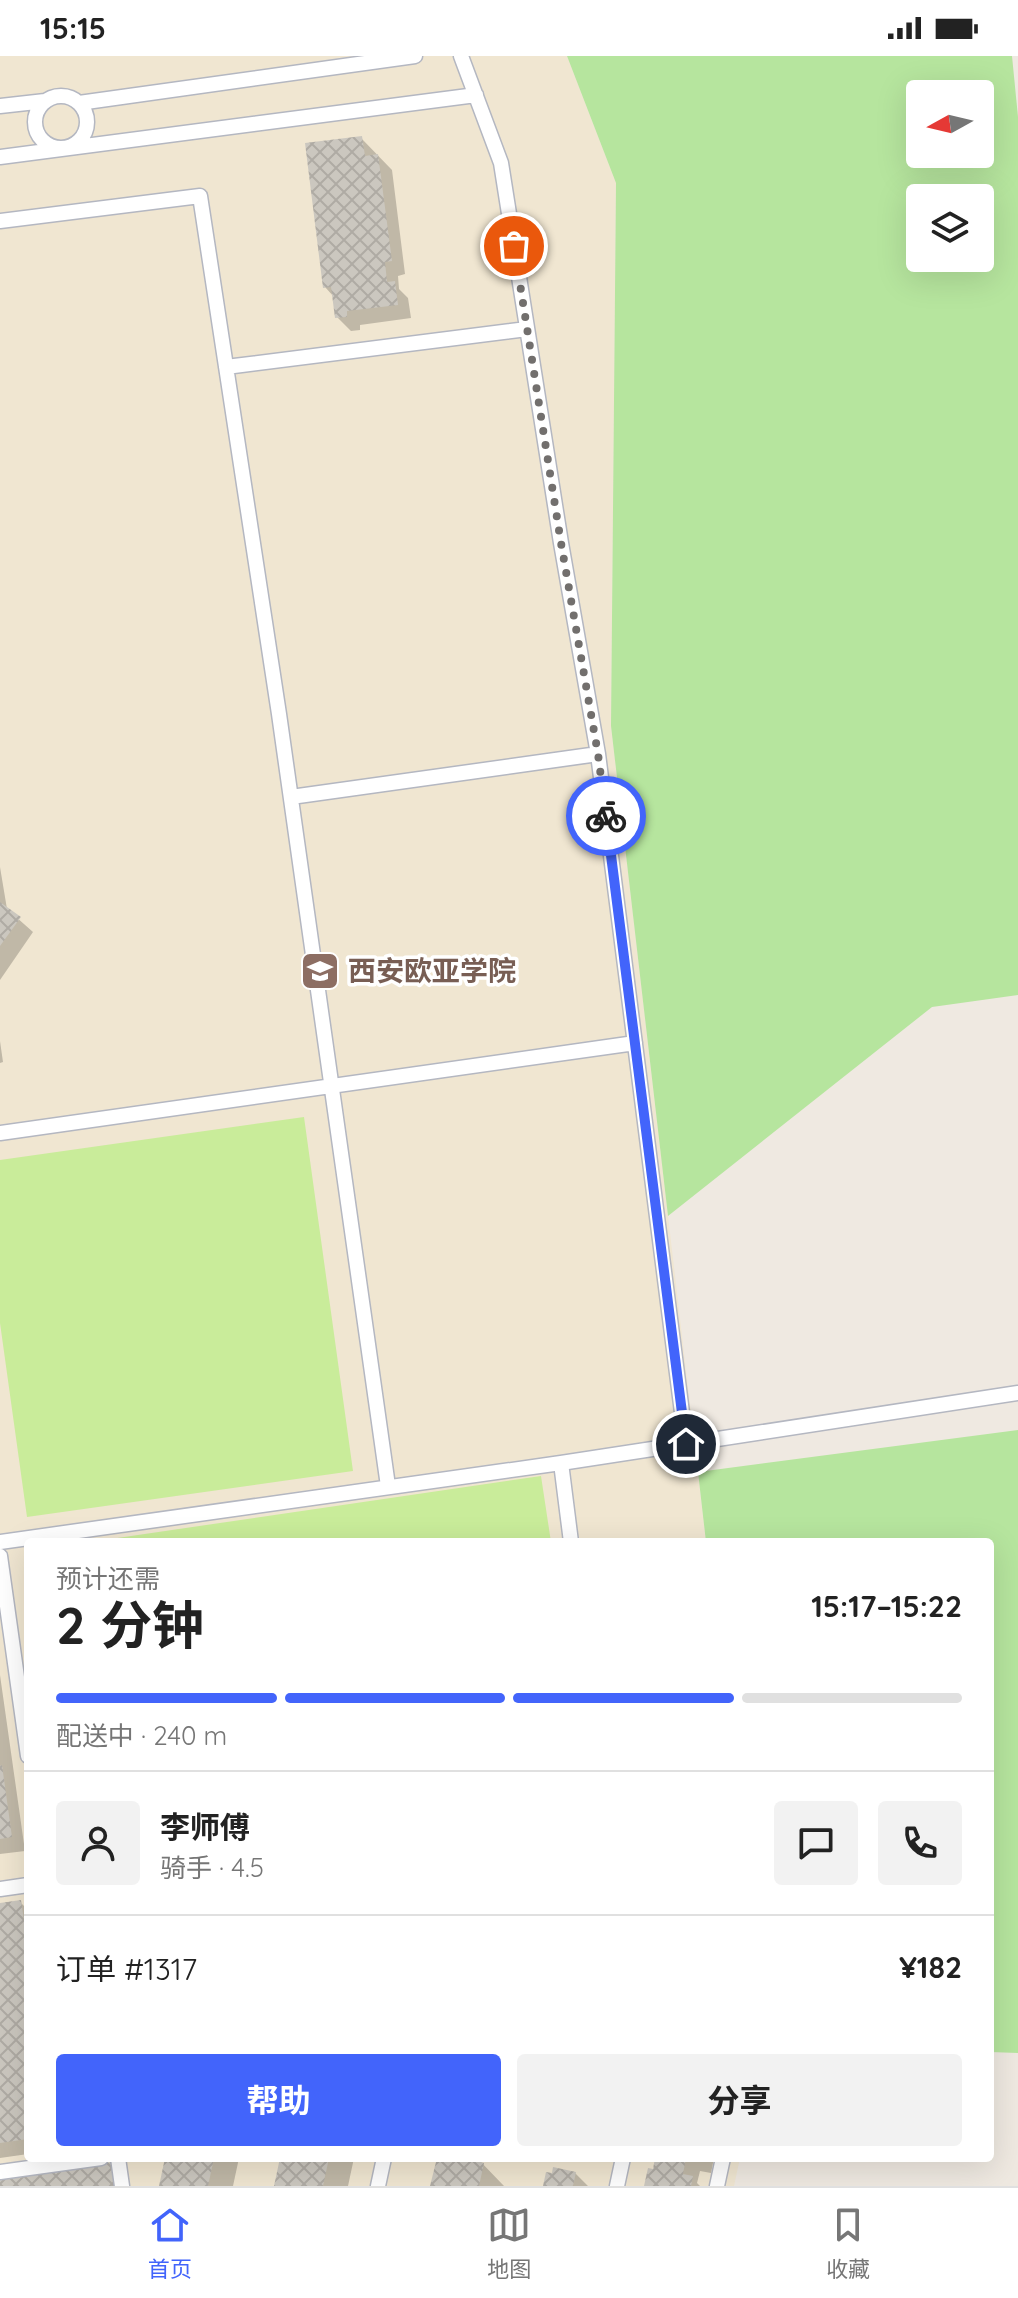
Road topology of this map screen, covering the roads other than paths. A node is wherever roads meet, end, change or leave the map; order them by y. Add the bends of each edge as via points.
1 (415, 56) edge
2 (461, 56) edge
3 (476, 95) junction
4 (45, 101) junction
5 (79, 103) junction
6 (0, 106) edge
7 (66, 148) junction
8 (0, 157) edge
9 (0, 221) edge
10 (527, 329) junction
11 (226, 367) junction
12 (598, 754) junction
13 (291, 797) junction
14 (635, 1043) junction
15 (332, 1086) junction
16 (0, 1133) edge
17 (1018, 1393) edge
18 (686, 1444) junction
19 (561, 1463) junction
20 (388, 1486) junction
21 (28, 1538) edge
22 (570, 1538) edge
23 (24, 1539) edge
24 (0, 1542) edge
25 (0, 1556) edge
26 (4, 1620) edge
27 (24, 1733) edge
28 (24, 1886) edge
29 (0, 1889) edge
30 (72, 2162) edge
31 (119, 2162) edge
32 (383, 2162) edge
33 (622, 2162) edge
34 (722, 2162) edge
35 (0, 2172) edge
36 (122, 2186) edge
37 (378, 2186) edge
38 (617, 2186) edge
39 (717, 2186) edge

1 - 5 street
2 - 3 street
3 - 7 street
3 - 10 street via 501,163
4 - 5 street via 63,96
4 - 6 street
4 - 7 street via 35,115 37,132 48,145
5 - 7 street via 87,126 80,140
7 - 8 street
9 - 11 street via 200,196
10 - 11 street
10 - 12 street
11 - 13 street
12 - 13 street
12 - 14 street
13 - 15 street
14 - 15 street
14 - 18 street
15 - 16 street
15 - 20 street
17 - 18 street
18 - 19 street
19 - 20 street
19 - 22 street
20 - 21 street
23 - 24 street
25 - 26 street
26 - 27 street
28 - 29 street
30 - 35 street
31 - 36 street
32 - 37 street
33 - 38 street
34 - 39 street

